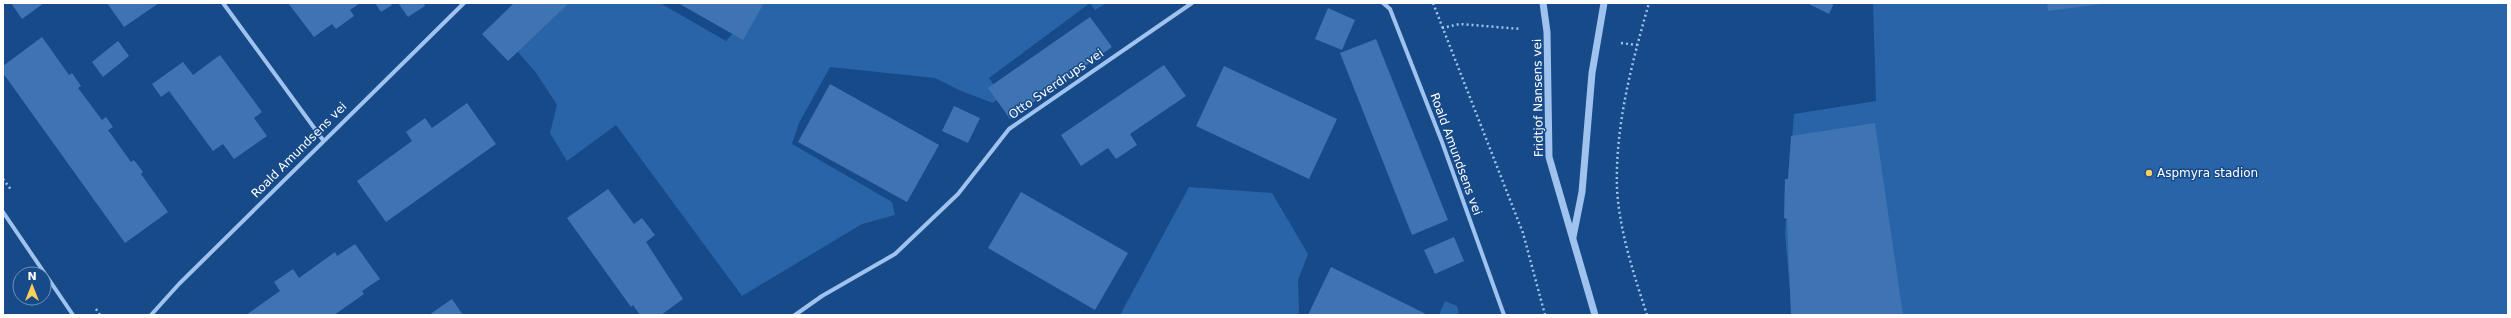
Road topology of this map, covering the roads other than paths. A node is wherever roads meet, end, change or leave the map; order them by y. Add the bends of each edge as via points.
1 (223, 3) edge
2 (464, 3) edge
3 (1192, 3) edge
4 (1383, 3) edge
5 (1542, 3) edge
6 (1604, 3) edge
7 (323, 140) junction
8 (3, 212) edge
9 (1573, 237) junction
10 (74, 315) edge
11 (151, 315) edge
12 (795, 315) edge
13 (1504, 315) edge
14 (1595, 315) edge

1 - 7 street
2 - 7 street, Roald Amundsens vei
3 - 12 street, Otto Sverdrups vei via 1009,129 958,194 895,254 822,296
4 - 13 street, Roald Amundsens vei via 1390,9 1442,142
5 - 9 street, Fridtjof Nansens vei via 1547,32 1549,157
6 - 9 street, Fridtjof Nansens vei via 1592,73 1582,192
7 - 11 street, Roald Amundsens vei
8 - 10 street
9 - 14 street, Fridtjof Nansens vei

